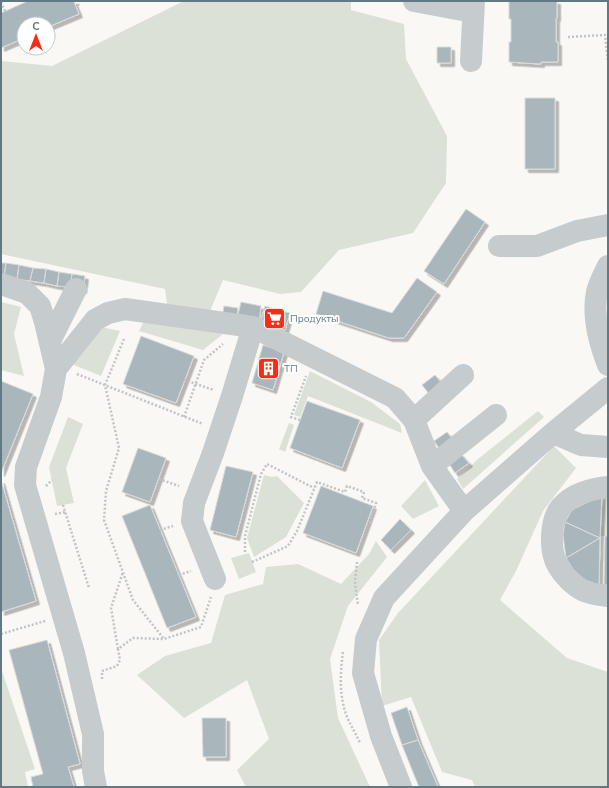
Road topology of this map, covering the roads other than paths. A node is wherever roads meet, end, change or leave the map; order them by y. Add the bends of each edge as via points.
1 (414, 1) edge
2 (474, 7) edge
3 (471, 61) dead end
4 (608, 225) edge
5 (499, 246) dead end
6 (608, 266) edge
7 (1, 284) edge
8 (76, 289) dead end
9 (249, 327) junction
10 (50, 341) junction
11 (608, 365) edge
12 (57, 367) junction
13 (463, 375) dead end
14 (608, 388) edge
15 (496, 415) dead end
16 (414, 420) junction
17 (553, 433) junction
18 (608, 447) edge
19 (432, 466) junction
20 (608, 487) edge
21 (464, 511) junction
22 (215, 578) road end
23 (608, 596) edge
24 (96, 787) edge
25 (401, 787) edge

1 - 2 street
2 - 3 street
4 - 5 street via 578,231 537,246
6 - 11 street via 597,291 595,316
7 - 10 street via 27,293 40,306
8 - 10 street
9 - 12 street via 125,309 108,313 95,320
9 - 16 street via 307,363 395,398
9 - 22 street via 232,396 194,503 192,521
10 - 12 street
12 - 24 street via 51,397 26,467 25,485 84,693 93,734 93,771
13 - 16 street
14 - 17 street
15 - 19 street
16 - 19 street
17 - 18 street via 581,445
17 - 21 street
19 - 21 street
20 - 23 street via 592,489 574,496 561,507 554,519 551,535 557,565 569,580 584,592
21 - 25 street via 384,598 366,640 363,673 381,736

